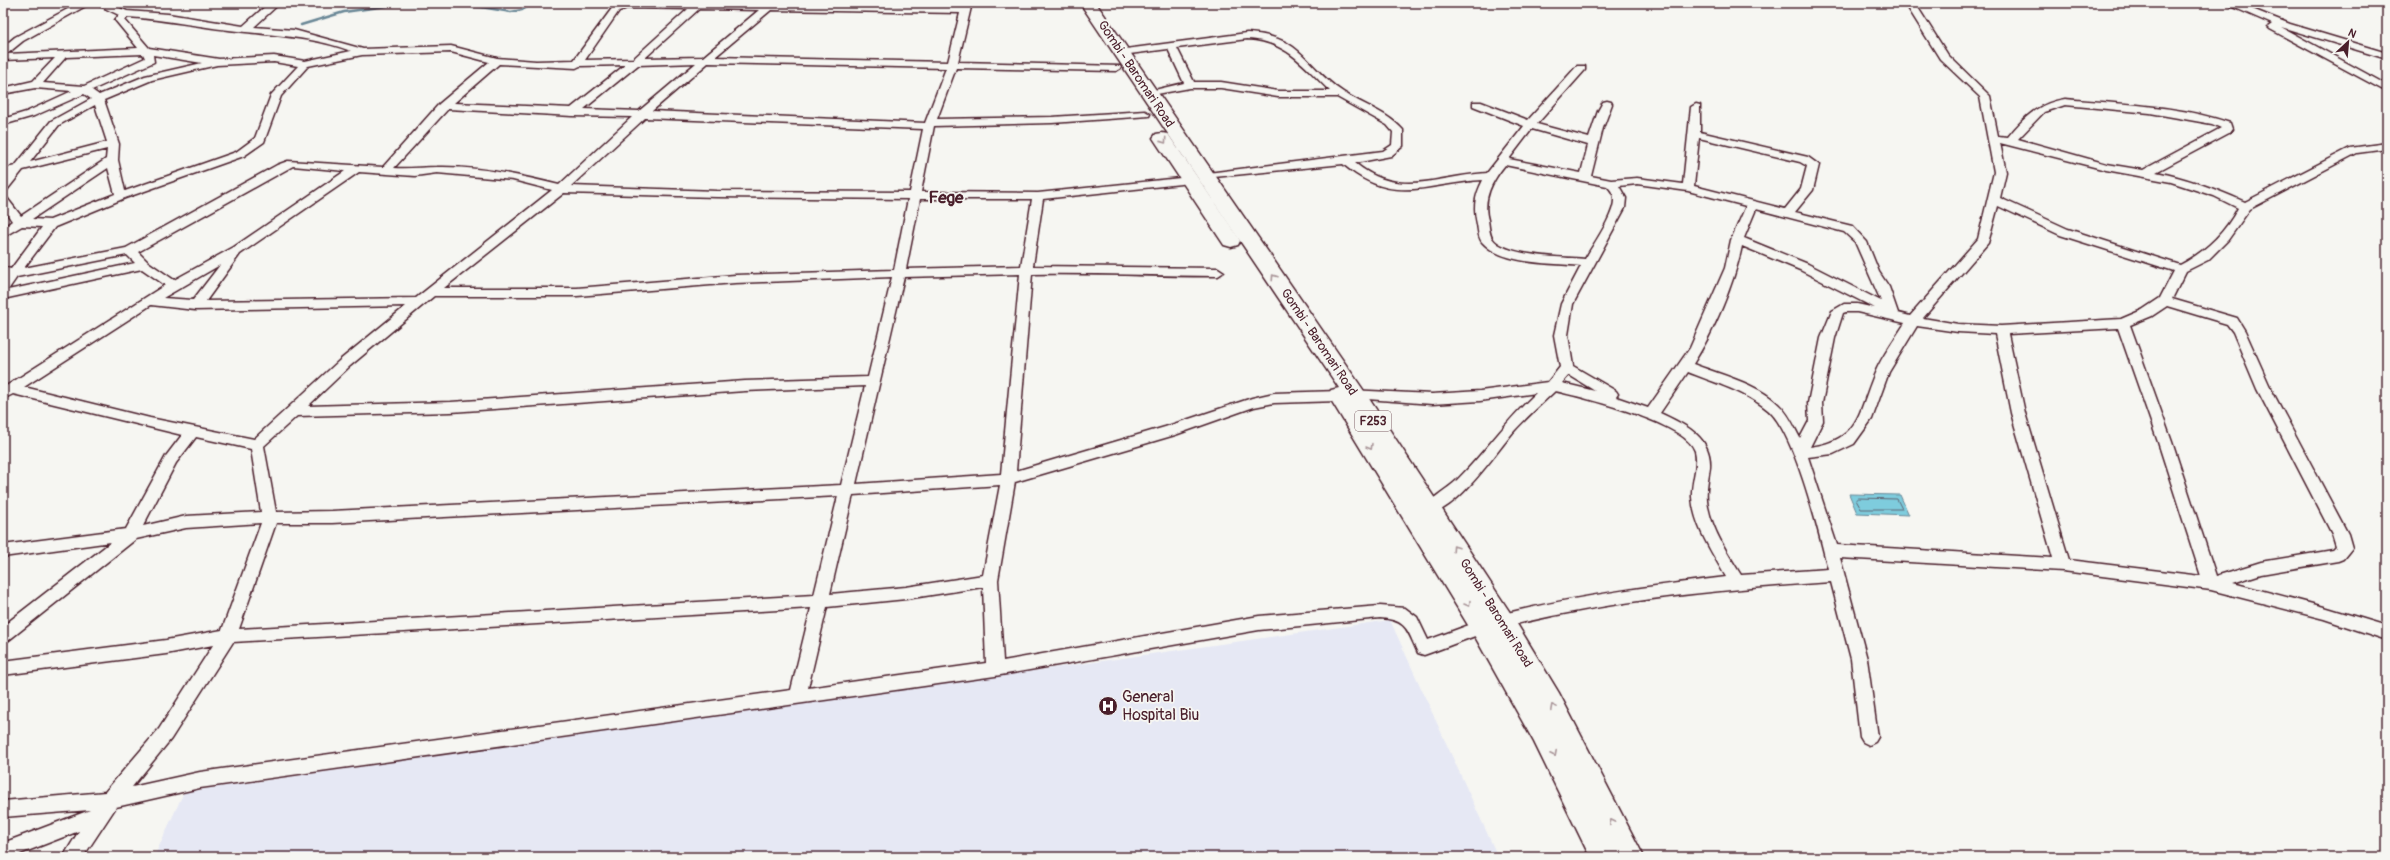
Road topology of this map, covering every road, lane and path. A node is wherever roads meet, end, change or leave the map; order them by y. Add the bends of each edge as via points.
1 (86, 3) edge
2 (99, 3) edge
3 (275, 3) edge
4 (1074, 3) edge
5 (1088, 3) edge
6 (1910, 3) edge
7 (2229, 3) edge
8 (697, 5) edge
9 (967, 5) edge
10 (770, 6) edge
11 (2244, 11) junction
12 (125, 14) junction
13 (245, 29) junction
14 (1171, 45) junction
15 (3, 52) edge
16 (362, 52) junction
17 (64, 54) junction
18 (148, 56) junction
19 (2387, 56) edge
20 (3, 57) edge
21 (704, 60) junction
22 (1119, 60) junction
23 (497, 61) junction
24 (219, 62) junction
25 (635, 62) junction
26 (305, 64) junction
27 (576, 65) junction
28 (952, 65) junction
29 (1581, 68) dead end
30 (149, 78) junction
31 (3, 83) edge
32 (35, 85) junction
33 (1190, 85) junction
34 (84, 89) junction
35 (2387, 89) edge
36 (3, 91) edge
37 (1339, 94) junction
38 (98, 99) junction
39 (1477, 104) dead end
40 (1607, 104) dead end
41 (443, 106) junction
42 (1696, 107) dead end
43 (1153, 112) junction
44 (572, 113) junction
45 (641, 115) junction
46 (3, 122) edge
47 (55, 123) junction
48 (930, 124) junction
49 (1531, 125) junction
50 (1694, 134) junction
51 (1993, 139) junction
52 (2011, 141) junction
53 (1594, 143) junction
54 (113, 144) junction
55 (2387, 146) edge
56 (112, 160) junction
57 (1346, 161) junction
58 (1504, 161) junction
59 (3, 165) edge
60 (20, 166) junction
61 (357, 168) junction
62 (386, 170) junction
63 (3, 172) edge
64 (2146, 173) junction
65 (1490, 176) junction
66 (1199, 178) junction
67 (1585, 178) junction
68 (1611, 183) junction
69 (3, 188) edge
70 (1688, 188) junction
71 (561, 189) junction
72 (915, 195) junction
73 (121, 196) junction
74 (1038, 196) junction
75 (1993, 199) junction
76 (3, 200) edge
77 (1752, 205) junction
78 (2245, 206) junction
79 (1787, 214) junction
80 (20, 222) junction
81 (51, 224) junction
82 (3, 233) edge
83 (1737, 240) junction
84 (238, 250) junction
85 (130, 251) junction
86 (1588, 263) junction
87 (144, 265) junction
88 (2181, 269) junction
89 (1026, 271) junction
90 (1218, 272) dead end
91 (9, 273) edge
92 (899, 274) junction
93 (174, 285) junction
94 (3, 288) edge
95 (432, 292) junction
96 (3, 295) edge
97 (151, 301) junction
98 (418, 302) junction
99 (2165, 302) junction
100 (195, 306) junction
101 (1891, 313) junction
102 (1913, 321) junction
103 (2123, 323) junction
104 (2001, 330) junction
105 (1686, 366) junction
106 (1567, 368) junction
107 (873, 381) junction
108 (1552, 386) junction
109 (7, 391) edge
110 (1347, 394) junction
111 (1622, 401) junction
112 (293, 411) junction
113 (1652, 413) junction
114 (193, 431) junction
115 (257, 445) junction
116 (1800, 453) junction
117 (1008, 479) junction
118 (848, 489) junction
119 (1429, 509) junction
120 (270, 519) junction
121 (131, 534) junction
122 (3, 551) edge
123 (1831, 551) junction
124 (2063, 565) junction
125 (1837, 576) junction
126 (990, 580) junction
127 (1737, 582) junction
128 (2211, 584) junction
129 (820, 601) junction
130 (1492, 624) junction
131 (2387, 633) edge
132 (3, 635) edge
133 (228, 636) junction
134 (3, 668) edge
135 (995, 668) junction
136 (798, 697) junction
137 (1869, 737) dead end
138 (105, 807) junction
139 (3, 808) edge
140 (3, 852) edge
141 (72, 857) edge
142 (1605, 857) edge
143 (1630, 857) edge

1 - 15 street via 19,39
2 - 12 street
3 - 13 street
4 - 22 main road, Gombi - Baromari Road / F253
5 - 22 main road, Gombi - Baromari Road / F253
6 - 51 street via 1944,57 1985,96
7 - 11 street
8 - 10 street
8 - 25 street
8 - 27 street via 620,6
9 - 10 street
9 - 28 street
10 - 21 street
11 - 19 street
11 - 35 street
12 - 13 street via 168,17
12 - 18 street via 120,20
13 - 16 street via 294,33
14 - 22 street
14 - 33 street
14 - 37 street via 1247,36 1264,37 1289,47
16 - 23 street via 451,49
16 - 26 street
17 - 18 street
17 - 20 street
17 - 32 street
18 - 24 street
18 - 30 street
18 - 34 street
21 - 25 street
21 - 28 street
21 - 45 street
22 - 28 street
22 - 43 main road, Gombi - Baromari Road / F253
23 - 27 street
23 - 41 street via 470,80
24 - 26 street via 274,59
24 - 30 street
25 - 27 street
25 - 44 street
26 - 73 street via 276,95 260,140 251,147 240,154
28 - 48 street
29 - 49 street
30 - 38 street
31 - 32 street
32 - 34 street
32 - 36 street
33 - 37 street via 1221,85 1278,94
33 - 43 street
34 - 38 street
34 - 46 street via 30,114
34 - 47 street
37 - 57 street via 1392,123 1400,132 1397,146 1387,154
38 - 47 street
38 - 54 street
39 - 49 street
40 - 53 street via 1601,111
41 - 44 street
41 - 62 street
42 - 50 street
43 - 48 street via 1052,120
43 - 66 main road, Gombi - Baromari Road / F253
44 - 45 street
45 - 48 street
45 - 71 street
47 - 60 street
48 - 72 street
49 - 53 street
49 - 58 street
50 - 70 street
50 - 79 street via 1812,162 1807,190
51 - 52 street
51 - 75 street via 2000,172
52 - 64 street via 2106,167
52 - 64 street via 2026,121 2052,103 2150,110 2226,125 2225,131
53 - 67 street
54 - 56 street
54 - 60 street
55 - 78 street via 2354,150
56 - 73 street
56 - 80 street
57 - 65 street via 1376,183 1407,188
57 - 66 street
58 - 65 street
58 - 67 street
59 - 60 street
60 - 63 street
60 - 69 street
61 - 62 street
61 - 84 street
61 - 85 street via 306,163 292,163 281,167
62 - 71 street via 415,173 437,170 512,177
64 - 78 street via 2218,194
65 - 86 street via 1481,196 1479,209 1486,239 1495,247 1514,255
66 - 74 street
66 - 110 main road, Gombi - Baromari Road / F253
67 - 68 street
68 - 70 street via 1650,182
68 - 86 street via 1621,199 1619,208
70 - 77 street
71 - 72 street via 717,194
71 - 95 street
72 - 74 street
72 - 92 street
73 - 81 street via 82,214
74 - 89 street
75 - 88 street via 2064,232
75 - 102 street via 1984,240
76 - 80 street
77 - 79 street
77 - 83 street
78 - 88 street via 2238,220 2204,257
79 - 101 street via 1842,227 1855,233 1885,292
80 - 81 street
80 - 82 street
81 - 91 street
83 - 101 street via 1804,267
83 - 105 street via 1731,268
84 - 93 street
84 - 100 street
85 - 87 street
85 - 91 street
86 - 106 street via 1567,304 1563,321 1561,335
87 - 93 street
87 - 96 street
88 - 99 street
89 - 90 street via 1096,269
89 - 92 street
89 - 117 street
91 - 94 street
92 - 95 street via 735,279 578,292
92 - 107 street
93 - 97 street
95 - 98 street
97 - 100 street
97 - 109 street
98 - 100 street
98 - 112 street via 344,363
99 - 103 street
99 - 128 street via 2232,321 2239,331 2264,389 2329,510 2344,548 2338,555 2261,568
101 - 102 street
101 - 116 street via 1857,308 1844,308 1838,312 1828,338 1821,370 1815,403 1816,421
102 - 104 street via 1958,328
102 - 116 street via 1882,372 1865,418 1849,440 1833,449
103 - 104 street
103 - 128 street
104 - 124 street via 2018,413
105 - 113 street
105 - 116 street via 1747,392 1775,409 1781,415
106 - 108 street
106 - 111 street
107 - 112 street via 745,386 451,407
107 - 118 street
108 - 110 street via 1480,396 1432,399
108 - 111 street
108 - 119 street via 1509,427 1458,490
109 - 114 street
110 - 117 street via 1274,398 1252,403 1170,431
110 - 119 main road, Gombi - Baromari Road / F253
110 -> 130 main road, Gombi - Baromari Road / F253
111 - 113 street
112 - 115 street
113 - 127 street via 1688,435 1700,446 1703,458 1699,496 1705,525
114 - 115 street
114 - 121 street via 171,460
115 - 120 street
116 - 123 street
117 - 118 street
117 - 126 street
118 - 120 street via 741,497
118 - 129 street
130 -> 119 main road, Gombi - Baromari Road / F253
120 - 121 street via 228,518 186,522
120 - 133 street
121 - 122 street
121 - 132 street
123 - 124 street
123 - 125 street
124 - 128 street
125 - 127 street
125 - 137 street via 1859,659
126 - 129 street via 906,593
126 - 135 street
127 - 130 street via 1642,593
128 - 131 street via 2324,613
129 - 133 street
129 - 136 street
130 - 135 street via 1424,648 1411,622 1399,613 1380,612 1259,623
130 -> 142 main road, Gombi - Baromari Road / F253
143 -> 130 main road, Gombi - Baromari Road / F253 via 1550,701
133 - 134 street via 166,647
133 - 138 street via 165,734
135 - 136 street
136 - 138 street via 200,780
138 - 139 street
138 - 140 street
138 - 141 street

